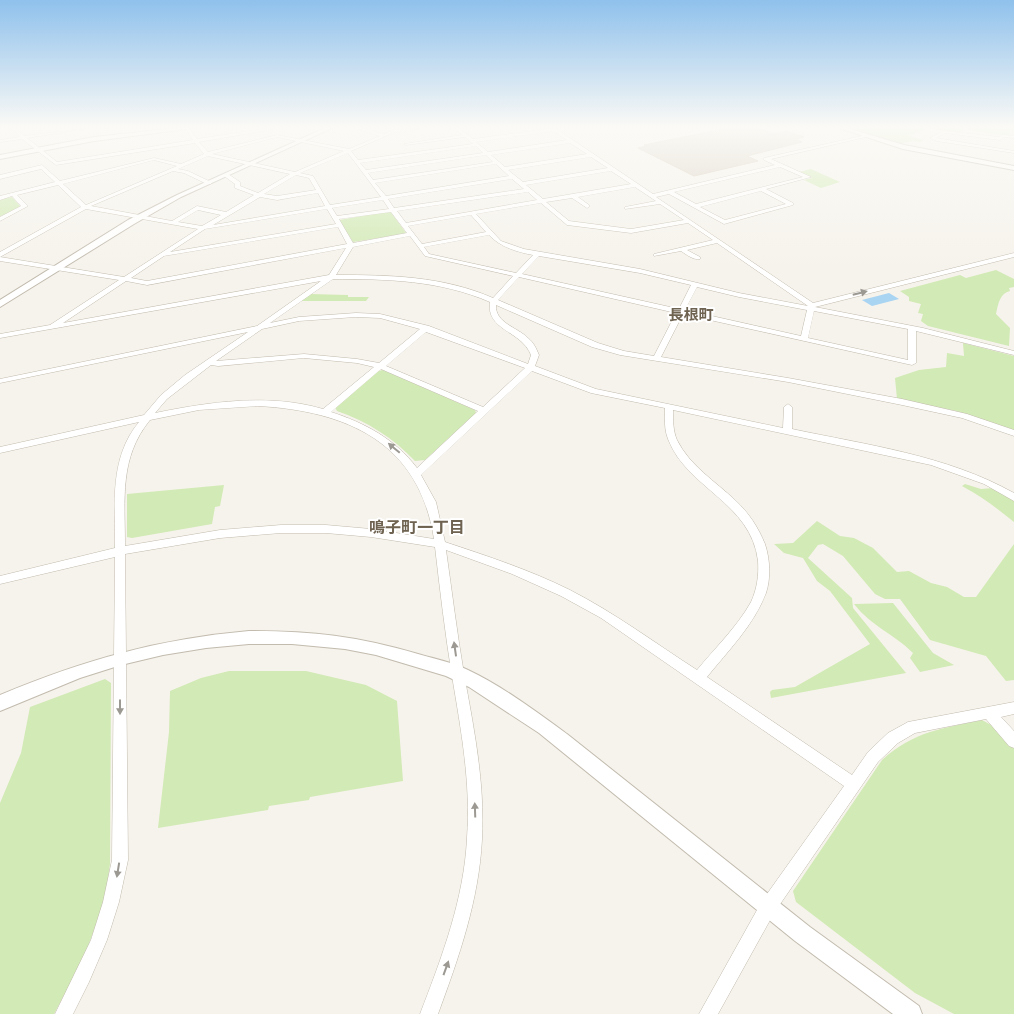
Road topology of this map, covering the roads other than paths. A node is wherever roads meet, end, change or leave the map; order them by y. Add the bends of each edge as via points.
1 (51, 175) edge
2 (89, 175) edge
3 (158, 175) edge
4 (193, 175) edge
5 (226, 175) joint
6 (292, 175) edge
7 (301, 175) edge
8 (367, 175) edge
9 (416, 175) edge
10 (574, 175) edge
11 (622, 175) edge
12 (739, 175) edge
13 (802, 175) edge
14 (512, 177) joint
15 (372, 182) junction
16 (59, 183) junction
17 (209, 183) junction
18 (521, 184) junction
19 (636, 184) junction
20 (528, 190) junction
21 (761, 190) junction
22 (320, 192) junction
23 (670, 192) junction
24 (14, 195) junction
25 (259, 195) junction
26 (573, 196) junction
27 (652, 196) junction
28 (0, 198) edge
29 (384, 198) junction
30 (541, 201) junction
31 (662, 202) junction
32 (586, 206) dead end
33 (696, 206) junction
34 (85, 207) junction
35 (329, 207) junction
36 (628, 208) dead end
37 (392, 209) junction
38 (472, 213) junction
39 (226, 214) junction
40 (140, 217) junction
41 (336, 218) junction
42 (0, 219) edge
43 (689, 221) junction
44 (172, 223) junction
45 (340, 225) junction
46 (404, 225) junction
47 (203, 228) junction
48 (491, 233) junction
49 (411, 234) junction
50 (718, 241) junction
51 (351, 245) junction
52 (421, 246) junction
53 (682, 249) junction
54 (537, 254) junction
55 (0, 255) edge
56 (656, 255) dead end
57 (1014, 255) edge
58 (160, 256) junction
59 (698, 258) dead end
60 (0, 259) edge
61 (57, 268) junction
62 (516, 275) junction
63 (331, 277) junction
64 (125, 279) junction
65 (695, 284) junction
66 (493, 302) junction
67 (0, 304) edge
68 (812, 306) junction
69 (680, 311) junction
70 (51, 327) junction
71 (259, 327) junction
72 (426, 328) junction
73 (912, 328) junction
74 (0, 336) edge
75 (804, 338) junction
76 (1014, 353) edge
77 (656, 360) junction
78 (210, 362) junction
79 (380, 366) junction
80 (530, 368) junction
81 (0, 381) edge
82 (669, 407) junction
83 (788, 407) dead end
84 (484, 411) junction
85 (325, 412) junction
86 (144, 418) junction
87 (787, 432) junction
88 (1014, 433) edge
89 (0, 450) edge
90 (416, 474) junction
91 (1014, 497) edge
92 (440, 544) junction
93 (120, 551) junction
94 (0, 580) edge
95 (120, 659) junction
96 (458, 673) junction
97 (699, 678) junction
98 (0, 703) edge
99 (1014, 708) edge
100 (988, 712) junction
101 (1014, 741) edge
102 (853, 784) junction
103 (768, 906) junction
104 (64, 1014) edge
105 (429, 1014) edge
106 (708, 1014) edge
107 (912, 1014) edge

1 - 16 street
2 - 16 street
3 - 34 street
4 - 17 street
5 - 17 street
5 - 25 street via 238,183 237,187
6 - 25 street
7 - 22 street via 311,177
8 - 15 street
9 - 15 street
10 - 18 street
11 - 19 street
12 - 23 street
13 - 21 street via 808,178
14 - 18 street
14 - 29 street
15 - 29 street
16 - 24 street
16 - 34 street
17 - 40 street
18 - 20 street
19 - 26 street
19 - 27 street
20 - 30 street
20 - 37 street
21 - 33 street
21 - 33 street via 791,204 724,222
22 - 25 street via 277,198
22 - 35 street
23 - 27 street
23 - 33 street
24 - 28 street
24 - 42 street via 25,206
25 - 39 street
26 - 30 street
26 - 32 street
27 - 31 street
29 - 35 street
29 - 37 street
30 - 38 street
30 - 43 street via 564,222 574,225 630,231
31 - 36 street
31 - 43 street
34 - 40 street
34 - 55 street
35 - 41 street
35 - 47 street
37 - 41 street
37 - 46 street
38 - 46 street
38 - 48 street
39 - 44 street via 197,208
39 - 47 street
40 - 44 street
40 - 61 street
41 - 45 street
43 - 50 street
44 - 47 street
45 - 51 street
45 - 58 street
46 - 49 street
47 - 58 street
48 - 52 street
48 - 54 street via 500,242
49 - 51 street
49 - 52 street
50 - 53 street
50 - 68 street
51 - 63 street
51 - 64 street via 147,283
52 - 62 street via 427,255
53 - 56 street
53 - 59 street
54 - 62 street
54 - 65 street via 599,263
68 -> 57 street
58 - 64 street
60 - 61 street
61 - 64 street
61 - 67 street
62 - 66 street
62 - 69 street
63 - 66 street via 414,279 454,286
63 - 70 street
63 - 71 street
64 - 70 street
65 - 68 street via 739,295
65 - 69 street
66 - 77 street via 595,345
66 - 80 street via 491,313 496,320 526,340 534,350
68 - 73 street
68 - 75 street
69 - 75 street
69 - 77 street
70 - 74 street
71 - 72 street via 319,316 356,314 380,316
71 - 78 street
71 - 81 street
72 - 79 street
72 - 80 street
73 - 75 street via 912,363
73 - 76 street
77 - 88 street via 788,380 902,402 964,416
78 - 79 street via 218,364 304,356
78 - 86 street via 170,392
79 - 84 street
79 - 85 street
80 - 82 street via 594,391
80 - 84 street
82 - 87 street
82 - 97 street via 670,433 674,443 688,463 743,514 758,540 764,571 759,596 747,616
83 - 87 street
84 - 90 street
85 - 86 street via 289,404 240,403 190,408
90 -> 85 street via 397,449 383,439 355,423
86 - 89 street
86 - 93 street via 133,438 120,478
87 - 91 street via 933,462 987,482
90 - 92 street via 434,511
92 - 93 street via 371,533 280,529 220,534
96 -> 92 street
92 - 97 street via 565,592
93 - 94 street
93 - 95 street
95 - 96 street via 205,641 273,636 368,646
95 - 98 street
95 -> 104 street via 120,860 114,895 100,940
96 - 103 street via 514,706 562,740
105 -> 96 street via 466,908 474,861 474,776 466,708
97 - 102 street
99 - 100 street
100 - 101 street
100 - 102 street via 913,727 892,738
102 - 103 street
103 - 106 street
103 - 107 street via 869,985

